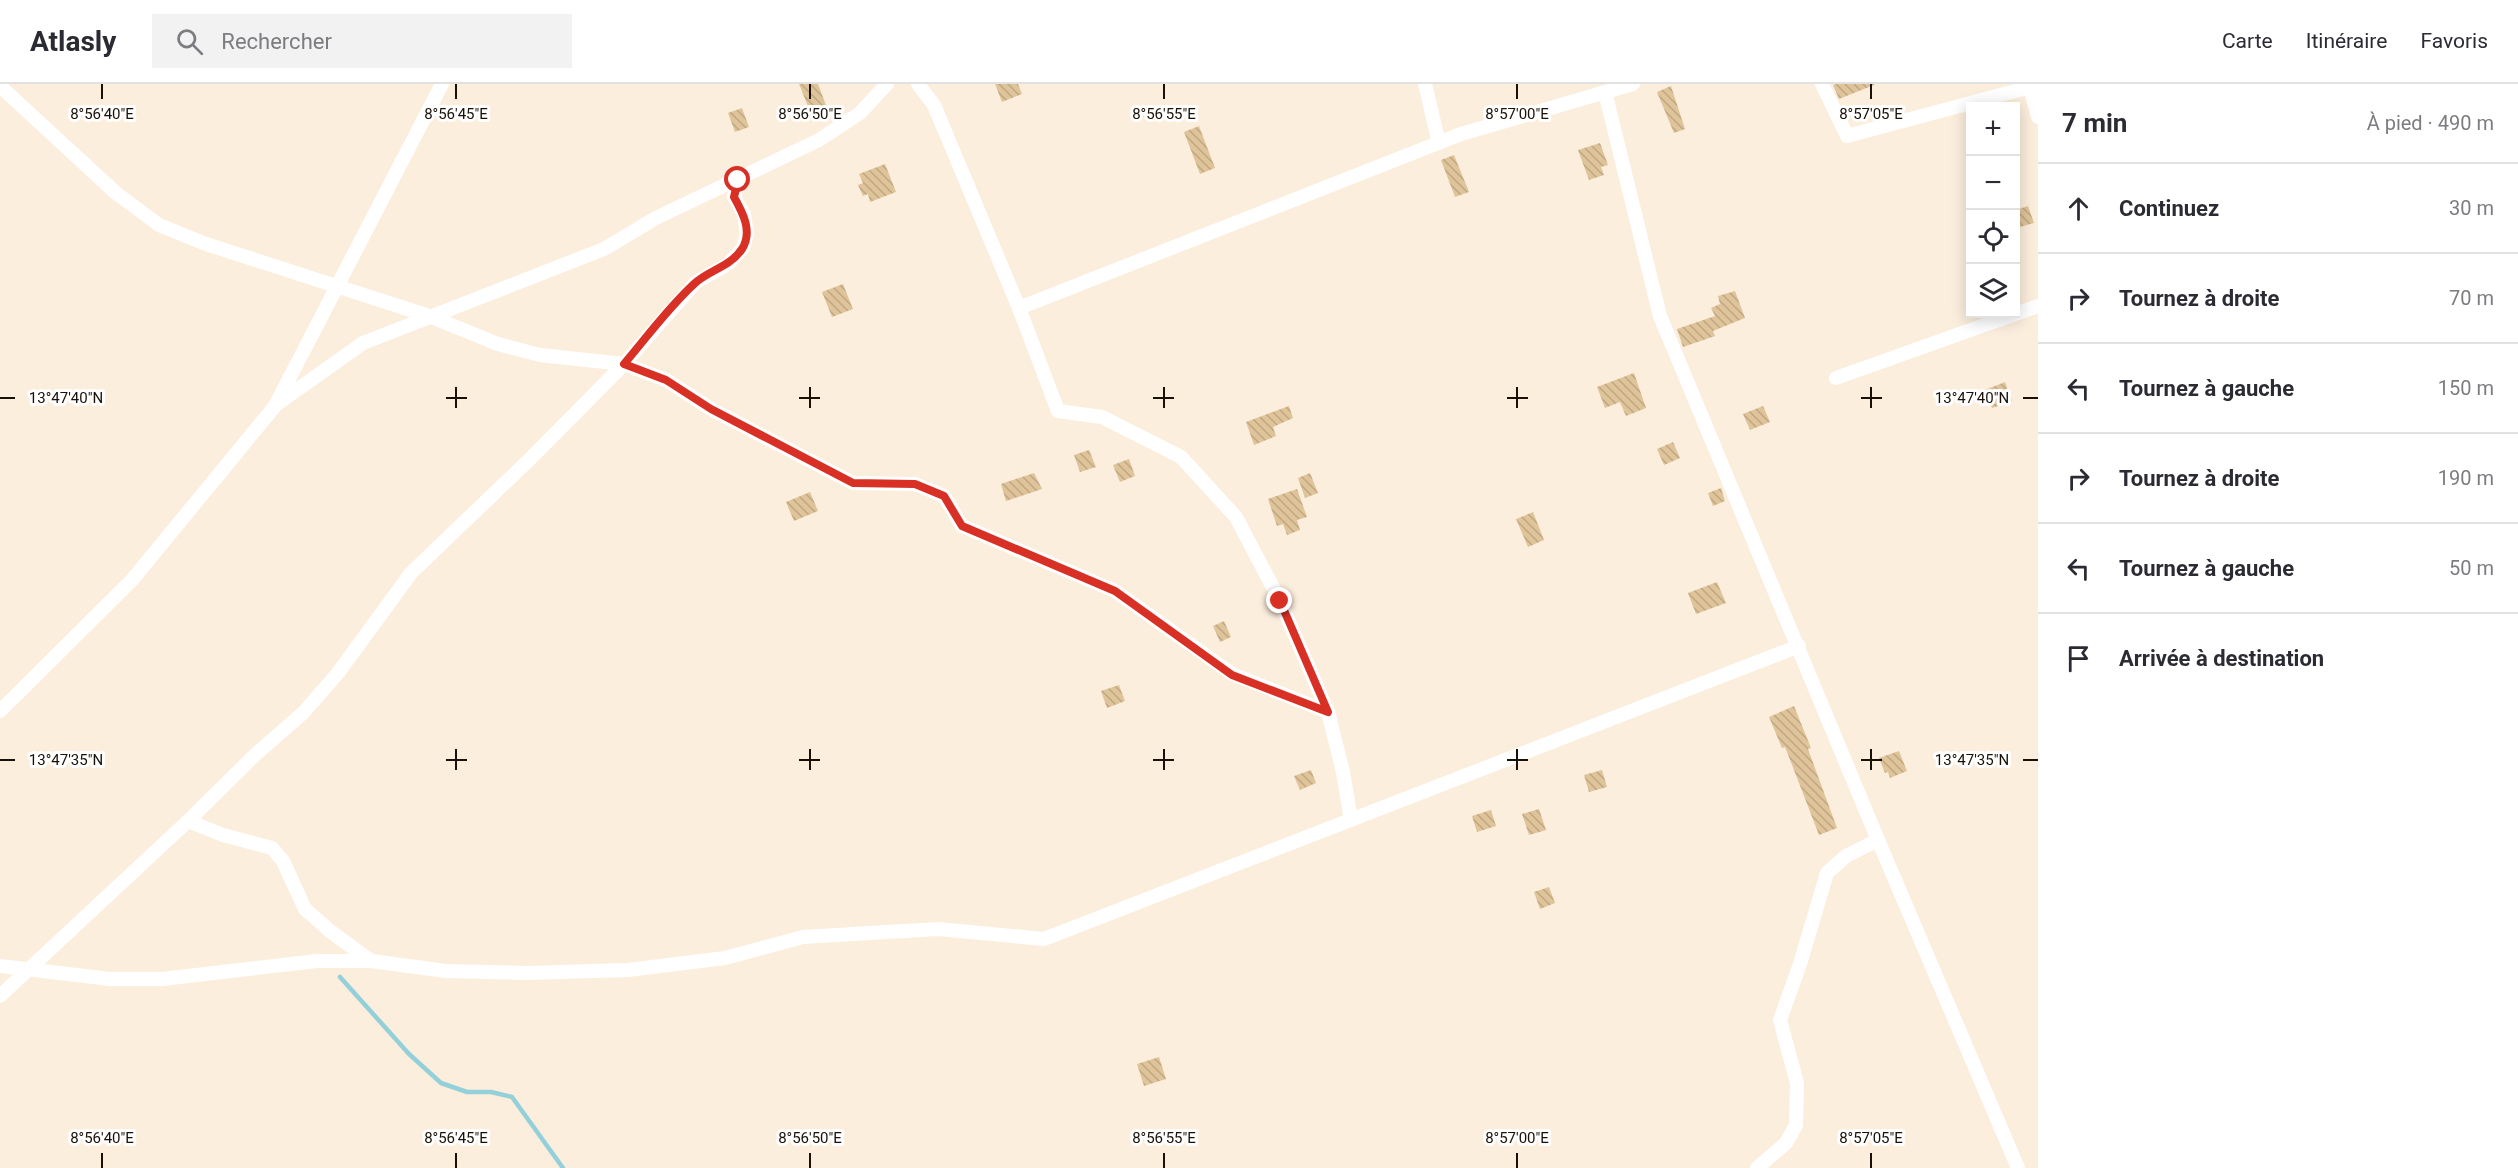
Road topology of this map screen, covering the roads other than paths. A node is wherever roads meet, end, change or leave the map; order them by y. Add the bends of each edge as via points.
1 (442, 84) edge
2 (887, 84) edge
3 (918, 84) edge
4 (1425, 84) edge
5 (1633, 84) edge
6 (1822, 84) edge
7 (2032, 85) edge
8 (0, 87) edge
9 (1605, 92) junction
10 (2038, 117) edge
11 (1439, 143) junction
12 (738, 180) junction
13 (337, 285) junction
14 (2038, 306) edge
15 (1019, 308) junction
16 (429, 316) junction
17 (624, 364) junction
18 (1836, 378) dead end
19 (275, 406) junction
20 (1799, 646) junction
21 (0, 711) edge
22 (1328, 712) junction
23 (1350, 820) junction
24 (188, 821) junction
25 (1878, 840) junction
26 (371, 961) junction
27 (0, 966) edge
28 (29, 968) junction
29 (0, 996) edge
30 (1757, 1168) edge
31 (2018, 1168) edge

1 - 13 street
2 - 12 street via 860,113 819,140
3 - 15 street via 934,105
4 - 11 street
5 - 9 street
6 - 7 street via 1847,136
7 - 10 street
8 - 13 street via 116,193 159,225
9 - 11 street
9 - 20 street via 1660,316
11 - 15 street
12 - 16 street via 656,218 604,249
12 - 17 street via 734,197 744,214 747,234 742,248 728,264 696,282
13 - 16 street
13 - 19 street
14 - 18 street
15 - 22 street via 1058,411 1102,417 1181,457 1236,517 1280,601
16 - 17 street via 498,344 540,355
16 - 19 street via 363,343
17 - 22 street via 666,380 711,409 853,483 915,484 944,496 962,526 1115,591 1232,675
17 - 24 street via 411,573 338,673 303,712
19 - 21 street via 132,580
20 - 23 street
20 - 25 street
22 - 23 street
23 - 26 street via 1044,939 938,929 803,938 725,958 628,970 446,970
24 - 26 street via 272,848 283,861 305,909
24 - 28 street
25 - 30 street via 1846,856 1827,873 1780,1020 1797,1083 1796,1125 1786,1143
25 - 31 street
26 - 28 street via 317,961 162,979 110,979
27 - 28 street
28 - 29 street

